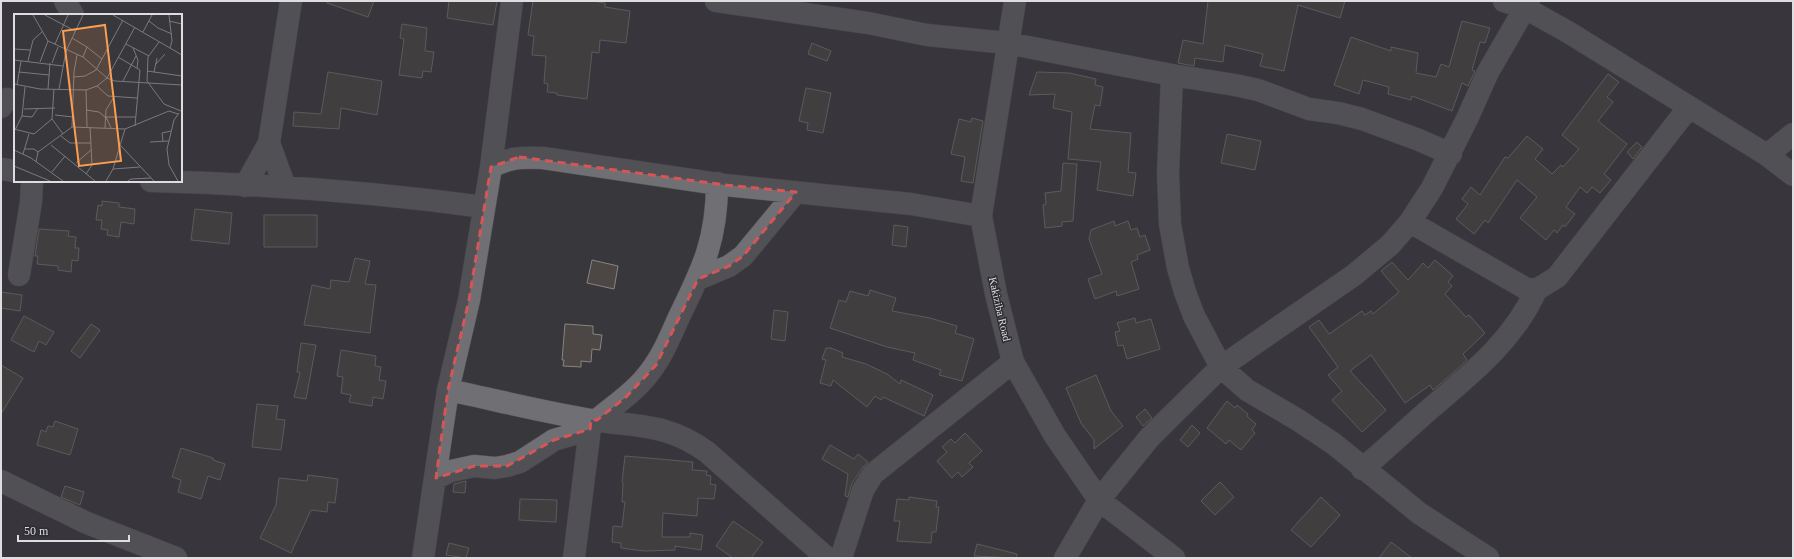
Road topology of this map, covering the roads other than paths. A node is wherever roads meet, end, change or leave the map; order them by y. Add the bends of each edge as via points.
1 (64, 1) edge
2 (291, 1) edge
3 (512, 1) edge
4 (716, 1) edge
5 (1014, 1) edge
6 (1504, 1) edge
7 (1527, 4) edge
8 (72, 14) edge
9 (1007, 43) junction
10 (1172, 75) junction
11 (1689, 107) junction
12 (1793, 134) edge
13 (269, 143) junction
14 (1451, 154) junction
15 (1767, 155) junction
16 (491, 167) junction
17 (1, 169) edge
18 (14, 171) edge
19 (1793, 175) edge
20 (185, 177) edge
21 (32, 182) edge
22 (717, 183) junction
23 (245, 186) junction
24 (285, 188) junction
25 (796, 192) junction
26 (484, 208) junction
27 (981, 216) junction
28 (1410, 222) junction
29 (19, 274) dead end
30 (698, 279) junction
31 (1536, 290) junction
32 (1013, 362) junction
33 (1221, 367) junction
34 (448, 390) junction
35 (593, 423) junction
36 (1362, 469) junction
37 (436, 478) junction
38 (1, 481) edge
39 (1099, 500) junction
40 (176, 558) edge
41 (424, 558) edge
42 (574, 558) edge
43 (827, 558) edge
44 (840, 558) edge
45 (1065, 558) edge
46 (1174, 558) edge
47 (1488, 558) edge

1 - 8 street
2 - 13 street
3 - 16 street
4 - 9 street via 868,23 927,35
5 - 9 street, Kakiziba Road
6 - 7 street
7 - 11 street
7 - 14 street via 1488,72
9 - 10 street
9 - 27 street, Kakiziba Road
10 - 14 street via 1258,90 1309,109 1362,119
10 - 33 street via 1168,174 1170,224 1185,292 1194,316
11 - 15 street
11 - 31 street via 1557,277
12 - 15 street
13 - 23 street
13 - 24 street
14 - 28 street
15 - 19 street
16 - 22 street via 519,157 543,158
16 - 26 street
17 - 18 street
20 - 23 street
21 - 29 street
22 - 25 street
22 - 30 street via 713,235
23 - 24 street
24 - 26 street via 426,199
25 - 27 street via 911,204
25 - 30 street via 743,256 729,266
26 - 34 street via 469,300
27 - 32 street, Kakiziba Road via 996,294
28 - 31 street via 1525,288
28 - 33 street via 1390,245 1354,275
30 - 35 street via 656,365 626,397
31 - 36 street via 1529,307 1516,326 1483,364
32 - 39 street, Kakiziba Road via 1055,436
32 - 44 street via 873,474 863,490
33 - 36 street via 1248,390 1334,444
33 - 39 street via 1150,437
34 - 35 street
34 - 37 street
35 - 37 street via 554,440 520,462 495,468 464,467
35 - 42 street
35 - 43 street via 656,428 690,440 707,452
36 - 47 street via 1419,513
37 - 41 street
38 - 40 street via 87,523
39 - 45 street
39 - 46 street, Kakiziba Road

